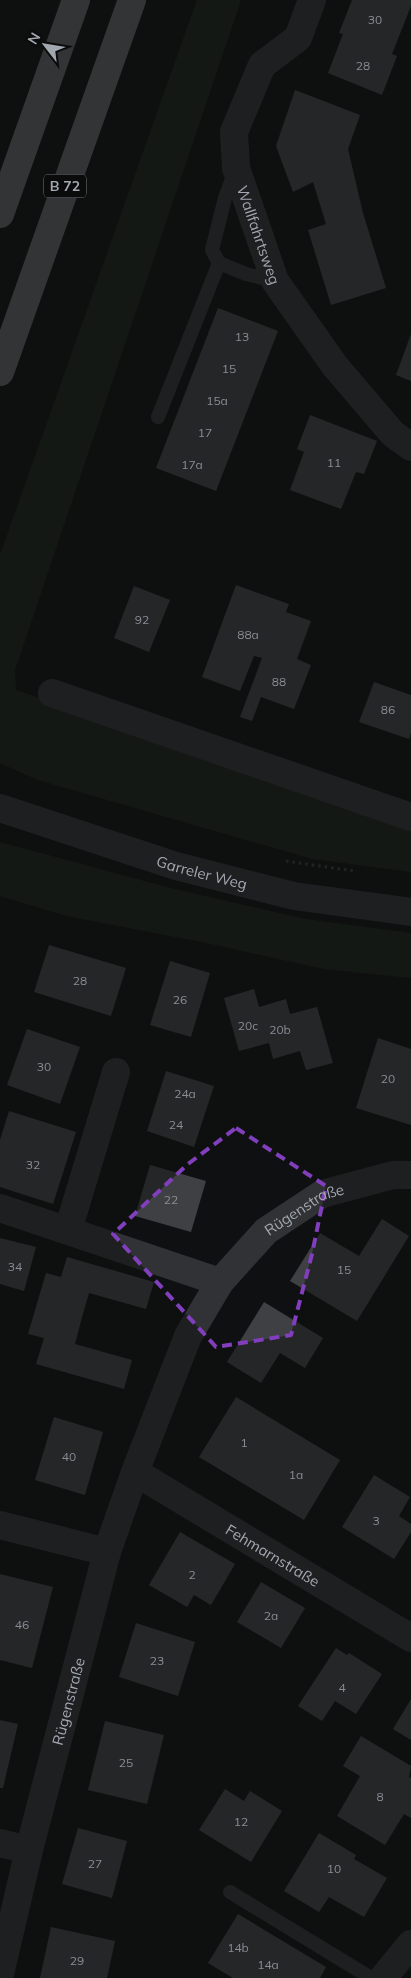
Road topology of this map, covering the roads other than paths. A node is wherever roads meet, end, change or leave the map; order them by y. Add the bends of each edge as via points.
1 (76, 0) edge
2 (132, 0) edge
3 (312, 0) edge
4 (236, 168) junction
5 (0, 214) edge
6 (219, 264) junction
7 (275, 281) junction
8 (0, 372) edge
9 (158, 417) dead end
10 (411, 447) edge
11 (52, 693) dead end
12 (0, 808) edge
13 (411, 817) edge
14 (411, 912) edge
15 (116, 1072) dead end
16 (411, 1175) edge
17 (0, 1208) edge
18 (68, 1230) junction
19 (220, 1282) junction
20 (134, 1472) junction
21 (0, 1525) edge
22 (107, 1552) junction
23 (411, 1638) edge
24 (0, 1843) edge
25 (29, 1850) junction
26 (230, 1892) dead end
27 (411, 1944) edge
28 (0, 1974) edge
29 (371, 1978) edge
30 (383, 1978) edge

1 - 5 highway
2 - 8 highway, B 72
3 - 4 street, Wallfahrtsweg via 298,38 262,65 234,132
4 - 6 lane via 212,250
4 - 7 street, Wallfahrtsweg
6 - 7 lane
6 - 9 lane
7 - 10 street, Wallfahrtsweg via 335,366 393,434
11 - 13 street
12 - 14 street, Garreler Weg via 176,866 285,894
15 - 18 street
16 - 19 street, Rügenstraße via 393,1175 322,1194 266,1231
17 - 18 street
18 - 19 street
19 - 20 street, Rügenstraße via 188,1336
20 - 22 street, Rügenstraße
20 - 23 street, Fehmarnstraße
21 - 22 street
22 - 25 street, Rügenstraße
24 - 25 street
25 - 28 street, Rügenstraße
26 - 29 lane
27 - 30 street

